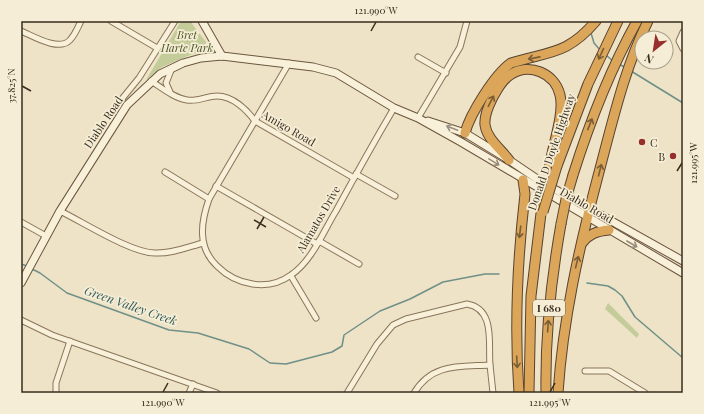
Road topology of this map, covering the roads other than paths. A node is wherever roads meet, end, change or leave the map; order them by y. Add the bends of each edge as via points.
1 (81, 21) edge
2 (111, 21) edge
3 (174, 21) edge
4 (202, 21) edge
5 (466, 21) edge
6 (596, 21) edge
7 (637, 21) edge
8 (648, 21) edge
9 (617, 23) edge
10 (21, 31) edge
11 (683, 32) edge
12 (157, 48) junction
13 (683, 48) edge
14 (222, 56) junction
15 (418, 57) dead end
16 (289, 63) junction
17 (172, 68) junction
18 (446, 73) junction
19 (151, 81) junction
20 (170, 93) junction
21 (121, 100) dead end
22 (394, 108) junction
23 (418, 118) junction
24 (255, 121) junction
25 (464, 133) junction
26 (461, 142) junction
27 (509, 160) junction
28 (553, 168) junction
29 (165, 172) dead end
30 (355, 176) junction
31 (523, 180) junction
32 (216, 186) junction
33 (395, 196) dead end
34 (209, 199) junction
35 (589, 207) junction
36 (60, 211) junction
37 (586, 217) junction
38 (21, 222) edge
39 (609, 230) junction
40 (46, 236) junction
41 (318, 242) junction
42 (203, 243) junction
43 (582, 244) junction
44 (683, 261) edge
45 (359, 264) dead end
46 (683, 273) edge
47 (291, 276) junction
48 (23, 280) edge
49 (316, 318) dead end
50 (21, 320) edge
51 (70, 341) junction
52 (490, 365) junction
53 (585, 371) dead end
54 (193, 384) junction
55 (56, 393) edge
56 (190, 393) edge
57 (217, 393) edge
58 (347, 393) edge
59 (414, 393) edge
60 (493, 393) edge
61 (519, 393) edge
62 (529, 393) edge
63 (546, 393) edge
64 (558, 393) edge
65 (645, 393) edge

1 - 10 street via 70,40 62,45
2 - 12 street
3 - 12 street
4 - 14 street
5 - 18 street via 460,47
6 -> 25 highway via 570,44 551,54 521,60 504,68 493,81
63 -> 7 highway, I 680, bridge via 550,298 566,199 603,89
35 -> 8 highway via 622,92
9 -> 28 highway, Donald D Doyle Highway / I 680
11 - 13 street via 679,41
12 - 21 street via 139,78
14 - 16 street, Diablo Road
14 - 17 street, Diablo Road via 201,58
15 - 18 street
16 - 22 street, Diablo Road via 336,73
16 - 24 street, Alamatos Drive
17 - 19 street, Diablo Road
17 - 20 street via 166,83
18 - 23 street
19 - 20 street, Amigo Road
19 - 36 street, Diablo Road via 120,114
20 - 24 street, Amigo Road via 188,101 217,96 226,98 248,111
22 - 23 street, Diablo Road
22 - 30 street, Alamatos Drive
25 -> 23 street, Diablo Road
23 - 26 street, Diablo Road
24 - 30 street, Amigo Road
24 - 32 street, Alamatos Drive
25 - 26 street
25 - 27 street, Diablo Road
26 -> 31 street, Diablo Road
27 -> 28 highway via 487,132 486,111 509,75 523,69 537,71 555,82 561,96
27 - 35 street, Diablo Road via 540,181
28 - 62 highway, Donald D Doyle Highway / I 680, bridge via 542,208 534,266
29 - 34 street
30 - 33 street, Amigo Road
30 - 41 street, Alamatos Drive
31 - 37 street, Diablo Road
31 -> 61 highway via 525,194 516,294
32 - 34 street, Alamatos Drive
32 - 41 street
34 - 42 street, Alamatos Drive via 203,217
35 - 37 highway
35 - 44 street, Diablo Road
36 - 40 street, Diablo Road
36 - 42 street via 127,245 153,253
37 - 39 street, Diablo Road
37 - 43 highway
38 - 40 street
39 - 43 highway via 588,236
39 -> 46 street, Diablo Road
40 - 48 street, Diablo Road
41 - 45 street
41 - 47 street, Alamatos Drive via 300,268
42 - 47 street, Alamatos Drive via 215,264 224,273 241,282 267,284
64 -> 43 highway via 566,317
47 - 49 street
50 - 51 street
51 - 54 street
51 - 55 street via 55,388
52 - 58 street via 487,320 477,308 467,304 406,319 394,325 377,344
52 - 59 street via 445,368 434,372 421,381
52 - 60 street
53 - 65 street via 609,371
54 - 56 street
54 - 57 street

